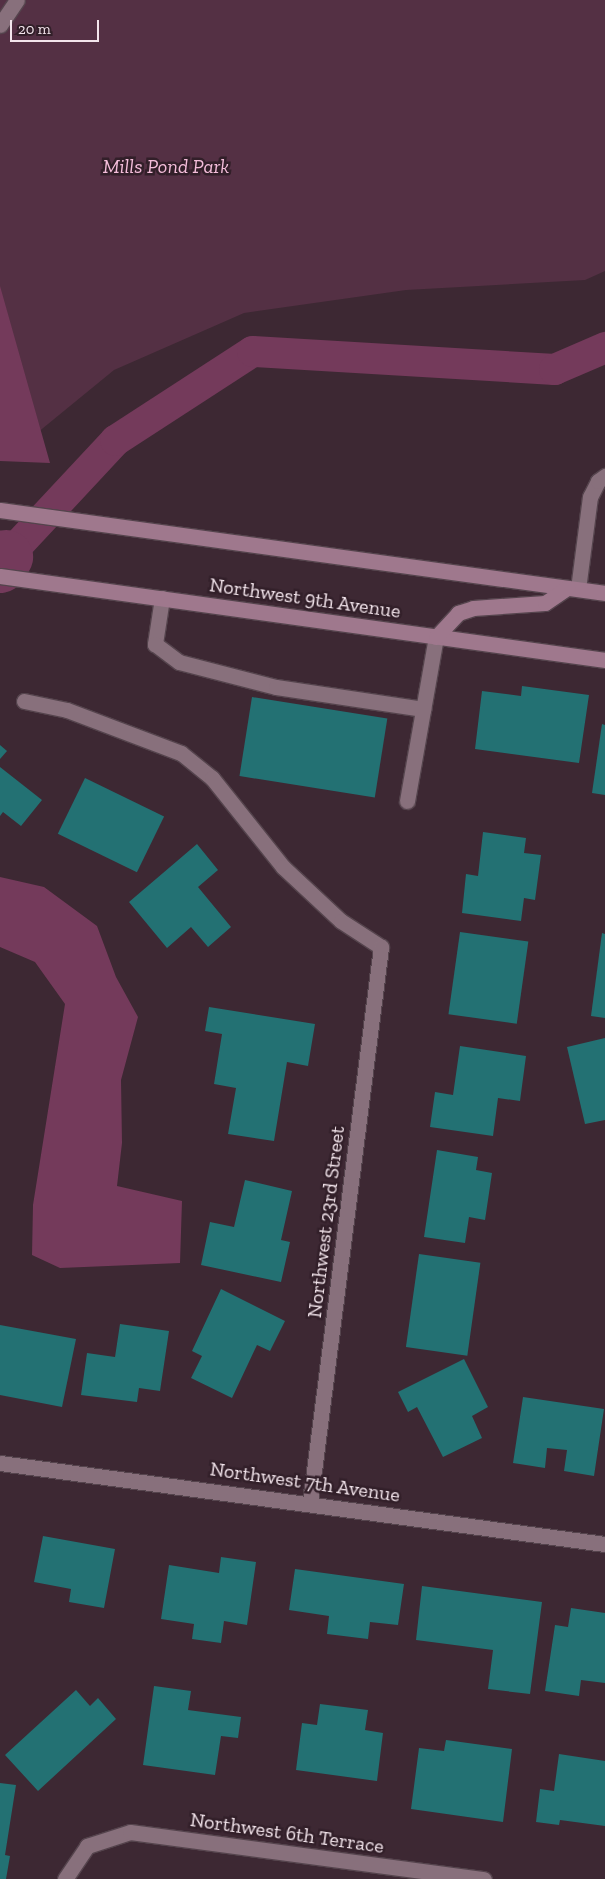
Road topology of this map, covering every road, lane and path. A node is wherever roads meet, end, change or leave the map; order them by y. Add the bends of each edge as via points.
1 (17, 0) edge
2 (0, 25) edge
3 (605, 476) edge
4 (0, 510) edge
5 (0, 576) edge
6 (572, 589) junction
7 (605, 593) edge
8 (162, 598) junction
9 (436, 637) junction
10 (605, 660) edge
11 (24, 701) dead end
12 (423, 709) junction
13 (406, 801) dead end
14 (0, 1462) edge
15 (310, 1502) junction
16 (605, 1544) edge
17 (65, 1879) edge
18 (484, 1879) edge

1 - 2 street
3 - 6 street via 598,481 590,497
4 - 6 main road
5 - 8 main road, Northwest 9th Avenue
6 - 7 main road
6 - 9 main road via 545,603 473,608 458,614
8 - 9 main road, Northwest 9th Avenue
8 - 12 street via 155,644 179,662 276,687
9 - 10 main road, Northwest 9th Avenue
9 - 12 street
11 - 15 street, Northwest 23rd Street via 67,710 181,754 212,778 283,868 341,921 381,947
12 - 13 street
14 - 15 street, Northwest 7th Avenue
15 - 16 street, Northwest 7th Avenue
17 - 18 street, Northwest 6th Terrace via 87,1846 130,1832

